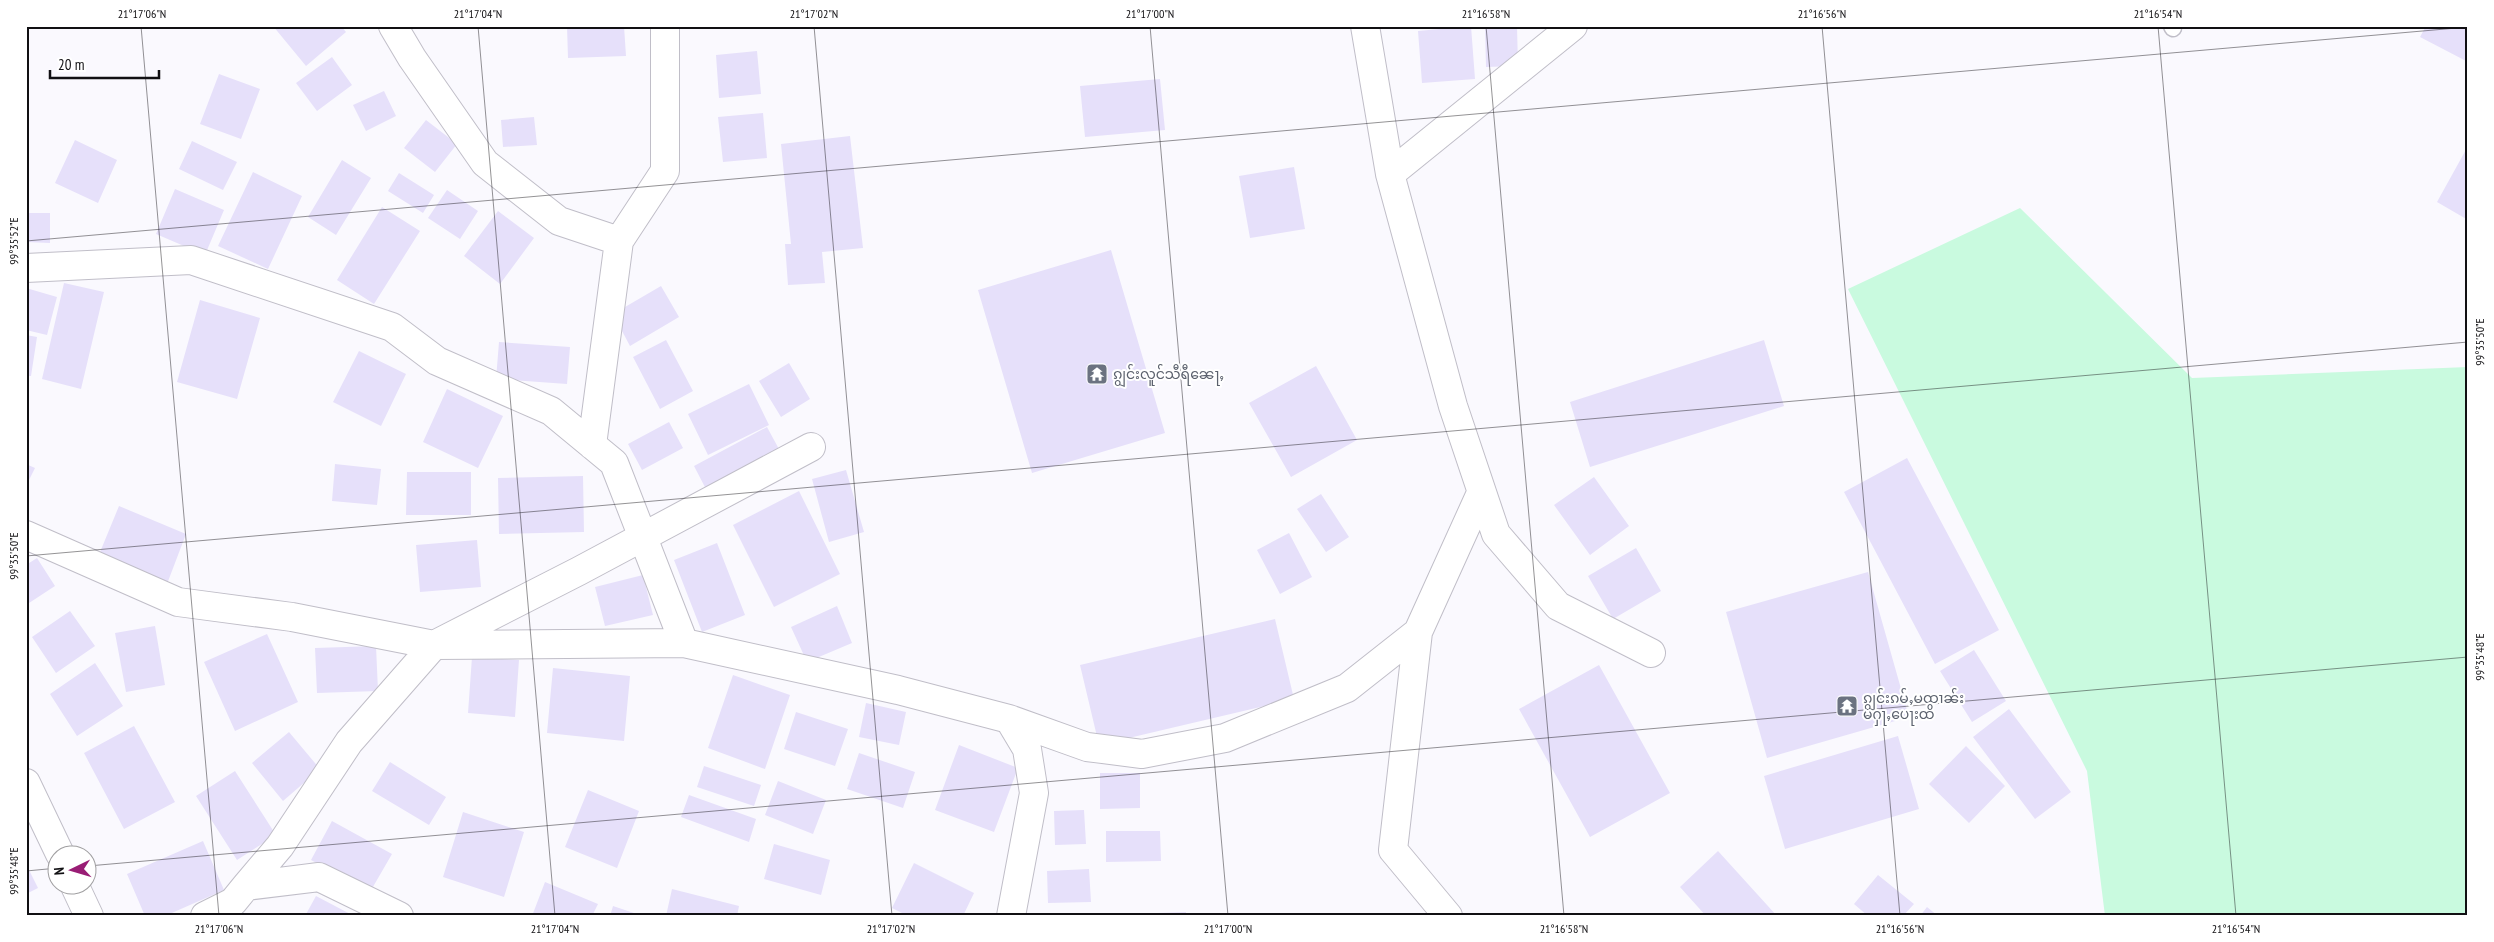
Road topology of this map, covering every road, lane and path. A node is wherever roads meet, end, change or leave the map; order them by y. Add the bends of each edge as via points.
1 (393, 26) edge
2 (665, 26) edge
3 (1365, 26) edge
4 (1573, 26) edge
5 (1390, 174) junction
6 (619, 241) junction
7 (26, 268) edge
8 (592, 445) junction
9 (811, 447) dead end
10 (1481, 493) junction
11 (26, 535) edge
12 (642, 537) junction
13 (1418, 632) junction
14 (684, 642) junction
15 (434, 645) junction
16 (1651, 653) dead end
17 (1008, 719) junction
18 (26, 783) edge
19 (55, 844) edge
20 (246, 886) junction
21 (79, 894) edge
22 (89, 916) edge
23 (205, 916) edge
24 (399, 916) edge
25 (1011, 916) edge
26 (1448, 916) edge

1 - 6 street via 486,162 559,221
2 - 6 street via 665,171
3 - 5 street
4 - 5 street
5 - 10 street via 1453,406
6 - 8 street
7 - 8 street via 191,260 392,327 437,361 551,411
8 - 12 street via 614,463
9 - 12 street
10 - 13 street
10 - 16 street via 1496,534 1558,606
11 - 15 street via 178,602 292,617
12 - 14 street
12 - 15 street
13 - 17 street via 1347,688 1225,738 1142,754 1087,747
13 - 26 street via 1393,850
14 - 15 street
14 - 17 street via 898,690
15 - 20 street via 349,742 280,846
17 - 25 street via 1027,749 1034,793
18 - 19 street
20 - 23 street via 232,902
20 - 24 street via 319,877
21 - 22 street

